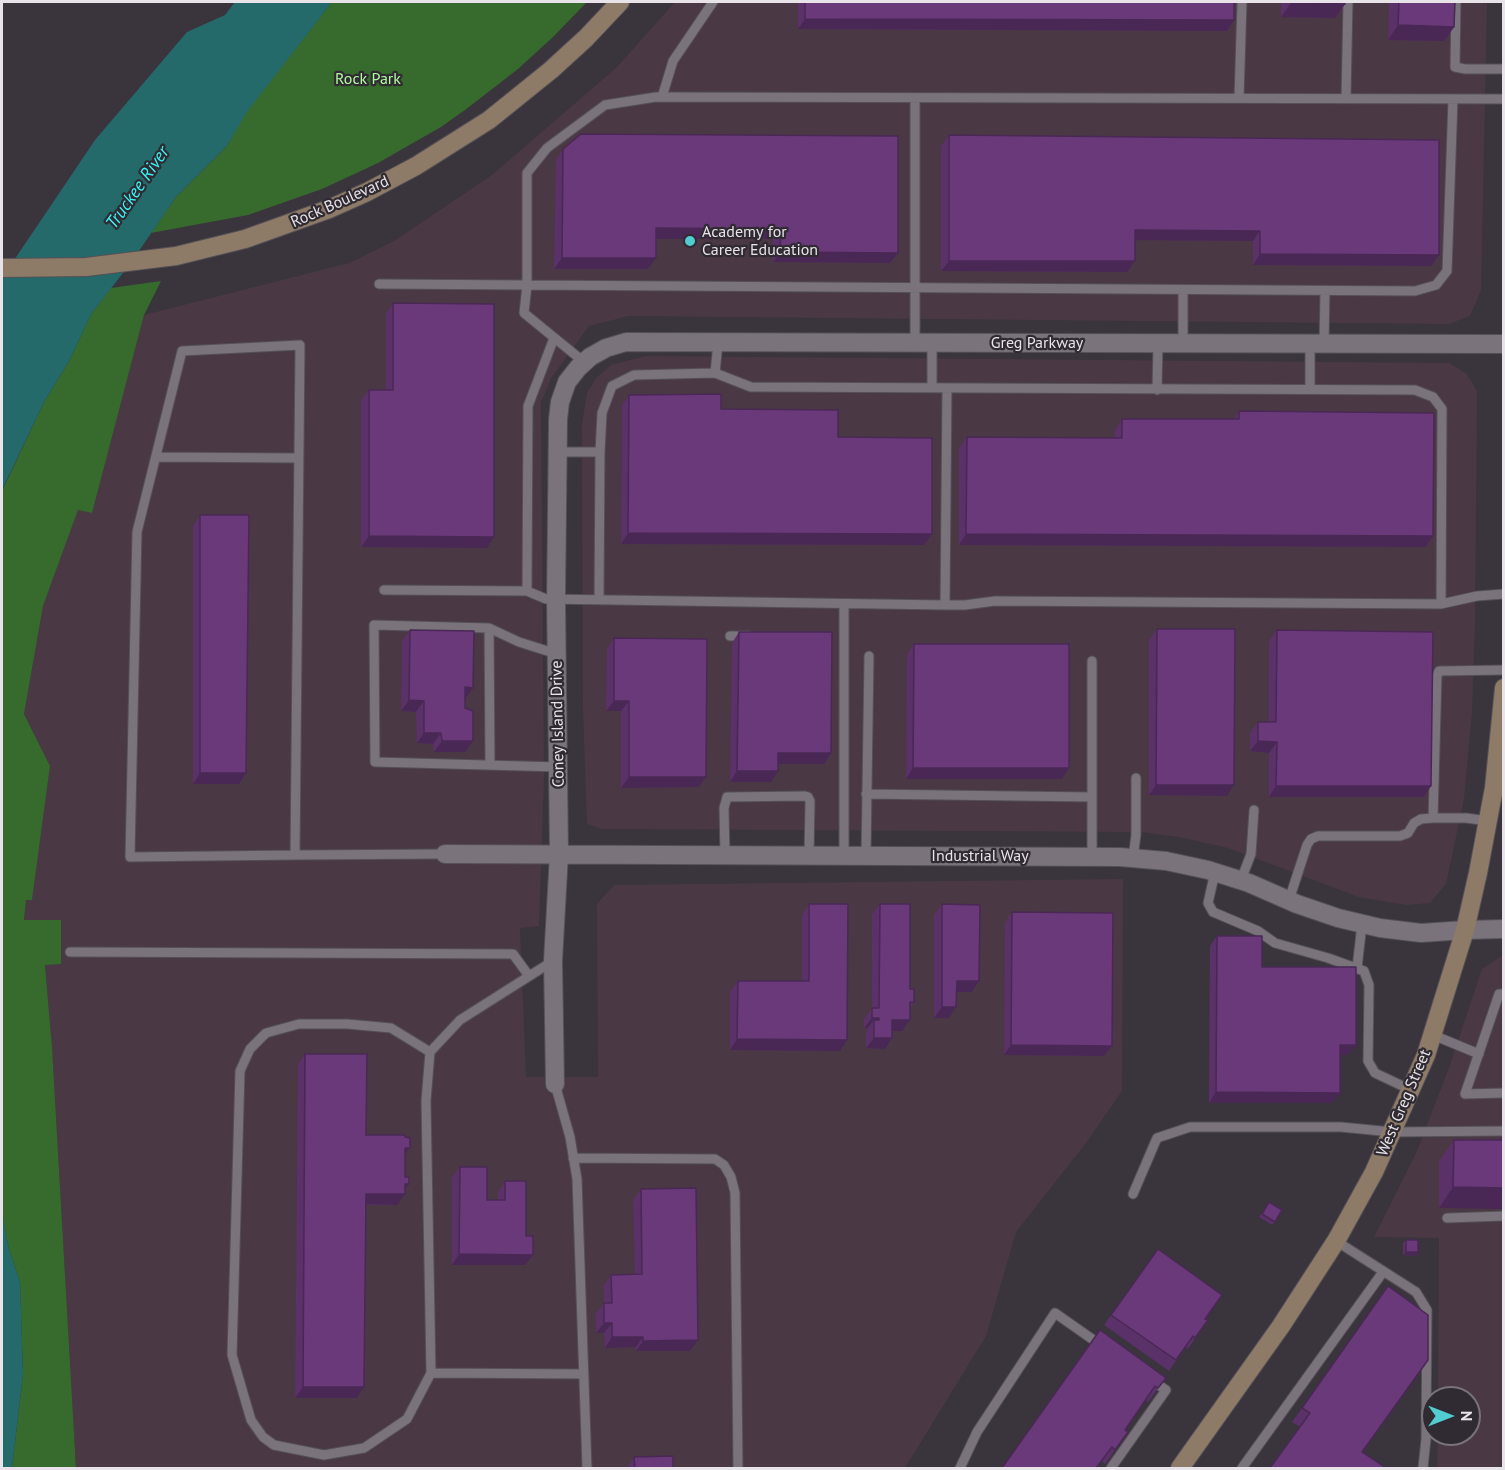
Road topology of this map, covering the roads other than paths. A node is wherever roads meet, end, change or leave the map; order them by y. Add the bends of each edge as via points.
1 (621, 2) edge
2 (713, 2) edge
3 (1242, 2) edge
4 (1348, 2) edge
5 (1456, 2) edge
6 (1503, 69) edge
7 (662, 97) junction
8 (915, 98) junction
9 (1239, 98) junction
10 (1346, 98) junction
11 (1453, 99) junction
12 (1503, 99) edge
13 (2, 268) edge
14 (379, 284) dead end
15 (527, 285) junction
16 (915, 288) junction
17 (1183, 290) junction
18 (1325, 291) junction
19 (554, 338) junction
20 (718, 343) junction
21 (924, 343) junction
22 (1158, 344) junction
23 (1183, 344) junction
24 (1317, 344) junction
25 (1503, 344) edge
26 (581, 365) junction
27 (715, 373) junction
28 (932, 388) junction
29 (947, 389) junction
30 (1310, 389) junction
31 (1157, 390) junction
32 (558, 452) junction
33 (600, 452) junction
34 (156, 457) junction
35 (299, 458) junction
36 (384, 591) dead end
37 (527, 591) junction
38 (1503, 594) edge
39 (556, 599) junction
40 (599, 599) junction
41 (844, 604) junction
42 (1441, 604) junction
43 (945, 605) junction
44 (489, 628) junction
45 (730, 636) dead end
46 (764, 636) edge
47 (833, 637) edge
48 (844, 637) junction
49 (557, 654) junction
50 (869, 656) dead end
51 (1092, 661) dead end
52 (1503, 670) edge
53 (1503, 688) edge
54 (490, 765) junction
55 (559, 767) junction
56 (1136, 778) dead end
57 (866, 794) junction
58 (1092, 796) junction
59 (1254, 810) dead end
60 (1433, 818) junction
61 (1488, 821) junction
62 (445, 854) joint
63 (559, 854) junction
64 (295, 855) junction
65 (724, 855) junction
66 (809, 855) junction
67 (844, 856) junction
68 (866, 856) junction
69 (1092, 857) junction
70 (1133, 858) junction
71 (1215, 872) junction
72 (1241, 880) junction
73 (1289, 900) junction
74 (1362, 924) junction
75 (1503, 929) edge
76 (1464, 930) junction
77 (70, 952) dead end
78 (553, 961) junction
79 (1357, 968) junction
80 (529, 976) junction
81 (1503, 994) edge
82 (1433, 1035) junction
83 (430, 1052) junction
84 (1479, 1054) junction
85 (555, 1084) joint
86 (1411, 1090) junction
87 (1503, 1093) edge
88 (1503, 1131) edge
89 (1392, 1132) junction
90 (573, 1158) junction
91 (1132, 1194) dead end
92 (1503, 1216) edge
93 (1448, 1218) dead end
94 (1336, 1241) junction
95 (1383, 1272) junction
96 (1111, 1352) edge
97 (1138, 1371) edge
98 (431, 1373) junction
99 (583, 1374) junction
100 (587, 1468) edge
101 (738, 1468) edge
102 (960, 1468) edge
103 (1111, 1468) edge
104 (1180, 1468) edge
105 (1242, 1468) edge
106 (1423, 1468) edge

1 - 13 main road, Rock Boulevard via 586,39 489,120 426,160 329,209 246,239 144,261 86,267
2 - 7 lane via 673,61
3 - 9 lane
4 - 10 lane
5 - 6 lane via 1455,67
7 - 8 lane
7 - 15 lane via 605,105 547,148 527,173
8 - 9 lane
8 - 16 lane
9 - 10 lane
10 - 11 lane
11 - 12 lane
11 - 18 lane via 1447,271 1436,285 1415,291
14 - 15 lane
15 - 16 lane
15 - 19 lane via 524,313
16 - 17 lane
16 - 21 lane
17 - 18 lane
17 - 23 lane
18 - 24 lane
19 - 26 lane
19 - 37 lane via 528,406
20 - 21 street, Greg Parkway
20 - 26 street, Greg Parkway via 626,342 606,348
20 - 27 lane
21 - 22 street, Greg Parkway
21 - 28 lane
22 - 23 street, Greg Parkway
22 - 31 lane
23 - 24 street, Greg Parkway
24 - 25 street, Greg Parkway
24 - 30 lane
26 - 32 street, Coney Island Drive via 567,382 560,402
27 - 28 lane via 752,387
27 - 33 lane via 634,375 612,386 602,413
28 - 29 lane
29 - 31 lane
29 - 43 lane
30 - 31 lane
30 - 42 lane via 1415,390 1433,396 1442,409
32 - 33 lane
32 - 39 street, Coney Island Drive
33 - 40 lane
34 - 35 lane
34 - 35 lane via 182,351 300,345
34 - 64 lane via 137,532 130,857
35 - 64 lane
36 - 37 lane
37 - 39 lane
38 - 42 lane
39 - 40 lane
39 - 49 street, Coney Island Drive
40 - 41 lane
41 - 43 lane
41 - 48 lane
42 - 43 lane via 994,601
44 - 49 lane
44 - 54 lane
44 - 54 lane via 374,625 375,762
45 - 46 lane
47 - 48 lane
48 - 67 lane
49 - 55 street, Coney Island Drive
50 - 57 lane
51 - 58 lane
52 - 60 lane via 1439,671
53 - 61 main road, West Greg Street
54 - 55 lane
55 - 63 street, Coney Island Drive
56 - 70 lane
57 - 58 lane
57 - 68 lane
58 - 69 lane
59 - 72 lane via 1251,854
60 - 61 lane
60 - 73 lane via 1421,819 1400,836 1311,839
61 - 76 main road, West Greg Street
62 - 63 street, Industrial Way
62 - 64 lane
63 - 65 street, Industrial Way
63 - 78 street, Coney Island Drive
65 - 66 street, Industrial Way
65 - 66 lane via 727,797 805,796 810,801
66 - 67 street, Industrial Way
67 - 68 street, Industrial Way
68 - 69 street, Industrial Way
69 - 70 street, Industrial Way
70 - 71 street, Industrial Way
71 - 72 street, Industrial Way
71 - 79 lane via 1208,903 1213,912 1275,943
72 - 73 street, Industrial Way
73 - 74 street, Industrial Way
74 - 76 street, Industrial Way via 1421,933
74 - 79 lane
75 - 76 street, Industrial Way
76 - 82 main road, West Greg Street
77 - 80 lane via 513,954
78 - 80 lane
78 - 85 street, Coney Island Drive
79 - 86 lane via 1364,971 1369,986 1368,1061 1375,1072
80 - 83 lane via 460,1020
81 - 84 lane via 1499,994
82 - 84 lane
82 - 86 main road, West Greg Street
83 - 98 lane via 426,1101
83 - 98 lane via 391,1028 346,1024 299,1024 267,1033 250,1049 240,1071 232,1355 251,1420 263,1437 274,1445 324,1455 364,1448 407,1419
84 - 87 lane via 1465,1094
85 - 90 lane
86 - 89 main road, West Greg Street
88 - 89 lane
89 - 91 lane via 1341,1127 1190,1127 1157,1138
89 - 94 main road, West Greg Street
90 - 99 lane via 577,1179
90 - 101 lane via 715,1159 731,1177 735,1193
92 - 93 lane
94 - 95 lane
94 - 104 main road, West Greg Street via 1287,1318
95 - 105 lane
95 - 106 lane via 1416,1292 1427,1311
96 - 102 lane via 1055,1313 977,1432
97 - 103 lane via 1166,1390
98 - 99 lane
99 - 100 lane

